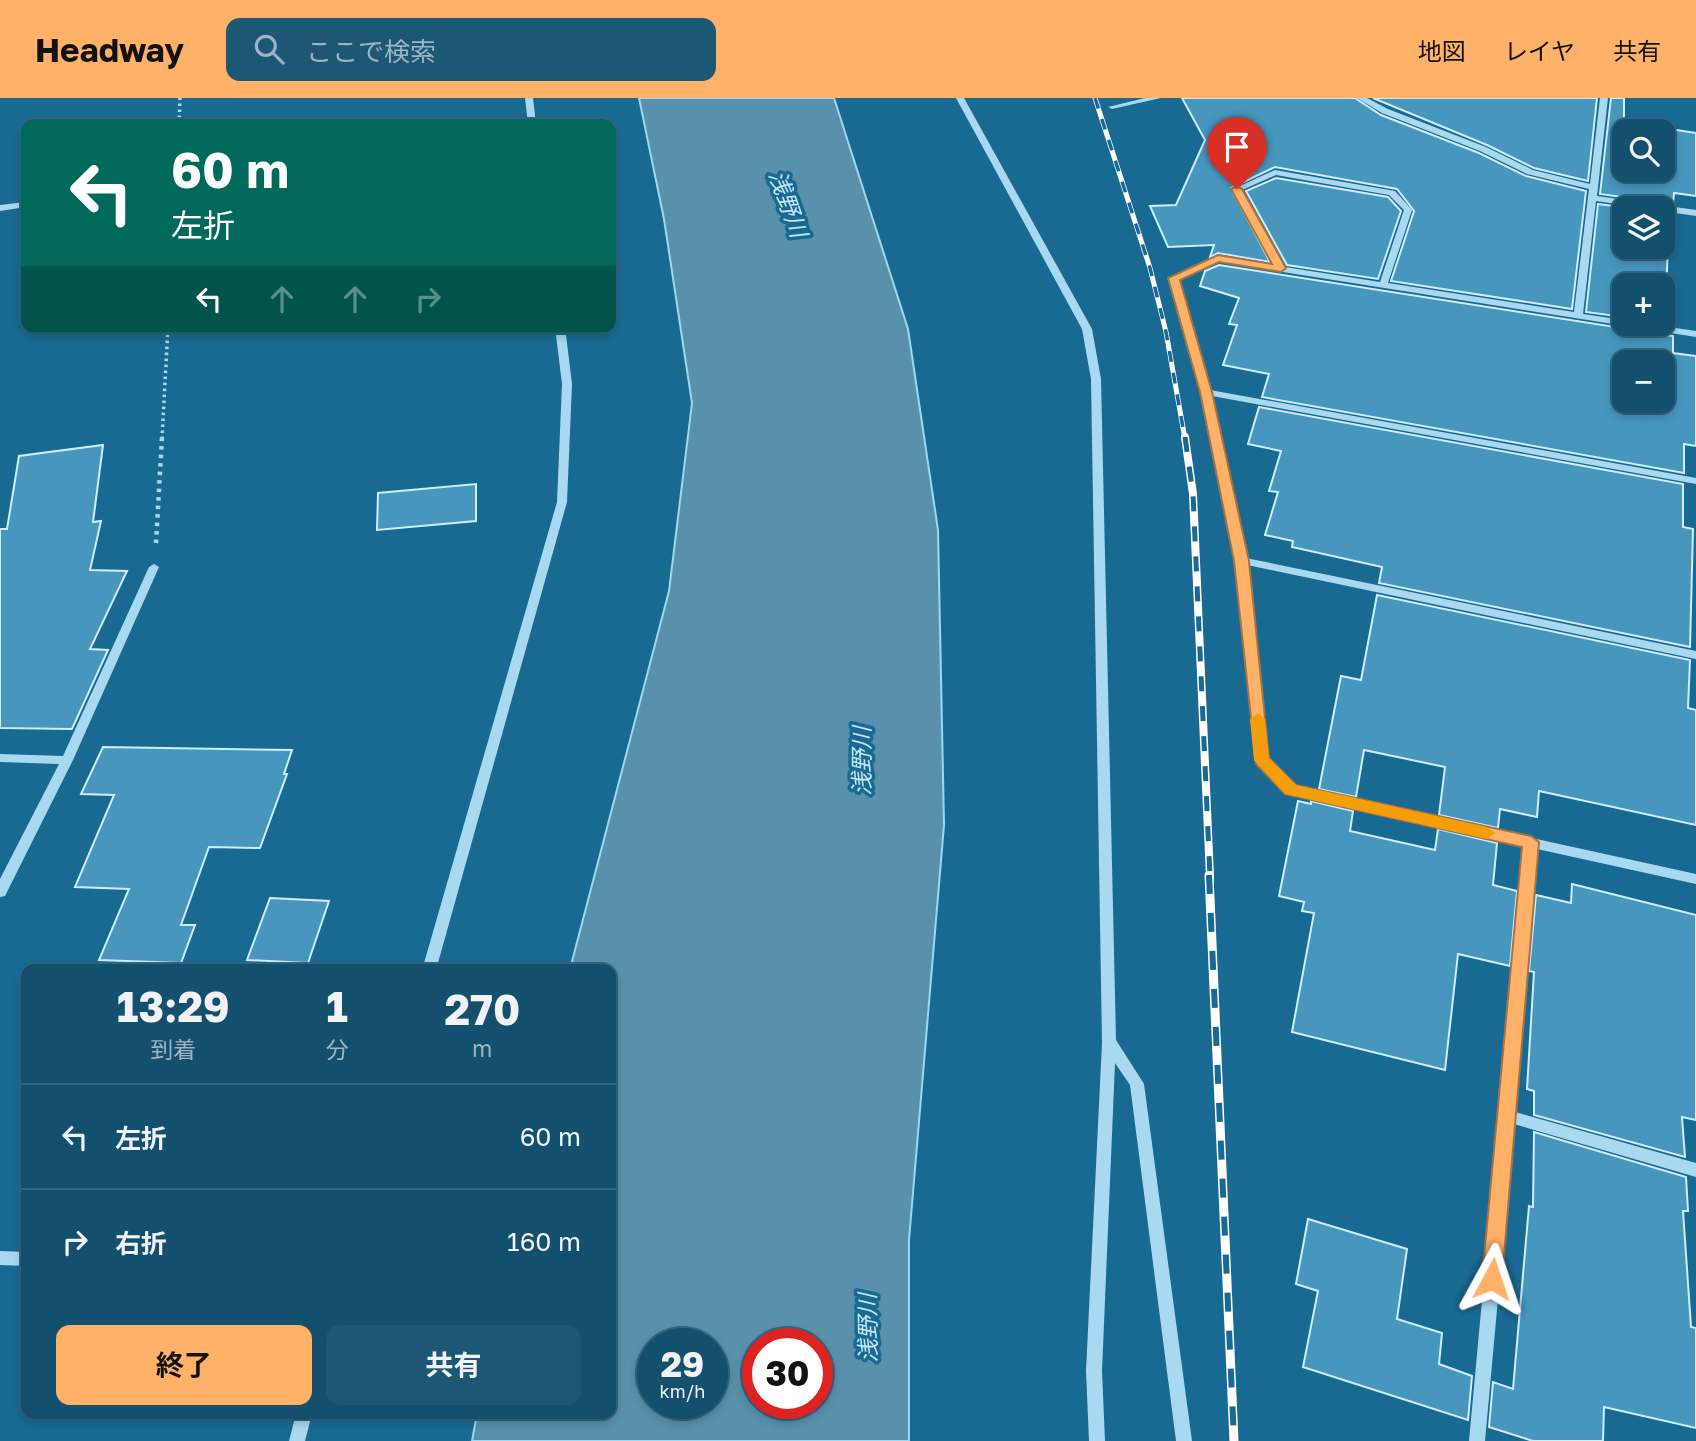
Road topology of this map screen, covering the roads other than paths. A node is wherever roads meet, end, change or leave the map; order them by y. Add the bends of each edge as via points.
1 (529, 98) edge
2 (960, 98) edge
3 (1157, 98) edge
4 (1361, 98) edge
5 (1604, 98) edge
6 (1112, 107) dead end
7 (532, 119) edge
8 (1594, 187) junction
9 (1594, 198) junction
10 (21, 206) edge
11 (0, 208) edge
12 (1696, 213) edge
13 (1281, 268) junction
14 (1383, 285) junction
15 (1578, 316) junction
16 (1612, 321) edge
17 (1675, 331) edge
18 (561, 333) edge
19 (1696, 334) edge
20 (1206, 392) junction
21 (1696, 481) edge
22 (155, 560) road end
23 (1241, 561) junction
24 (1696, 655) edge
25 (0, 758) edge
26 (67, 760) junction
27 (1531, 842) junction
28 (1696, 879) edge
29 (0, 892) edge
30 (431, 964) edge
31 (1109, 1043) junction
32 (1507, 1116) junction
33 (1696, 1170) edge
34 (0, 1258) edge
35 (21, 1259) edge
36 (303, 1419) edge
37 (297, 1441) edge
38 (1097, 1441) edge
39 (1184, 1441) edge
40 (1477, 1441) edge

1 - 7 street
2 - 31 street via 1087,329 1096,379
3 - 6 street
4 - 8 street via 1530,172
5 - 8 street
8 - 9 street
9 - 12 street
9 - 15 street
10 - 11 street
13 - 14 street
13 - 14 street via 1237,189 1275,172 1392,193 1408,210
13 - 20 street via 1218,258 1174,278
14 - 15 street
15 - 16 street
17 - 19 street
18 - 30 street via 566,384 562,502
20 - 21 street
20 - 23 street
22 - 26 street
23 - 24 street
23 - 27 street via 1262,760 1291,790
25 - 26 street
26 - 29 street
27 - 28 street
27 - 32 street
31 - 38 street via 1094,1371
31 - 39 street via 1137,1084
32 - 33 street
32 - 40 street
34 - 35 street
36 - 37 street

